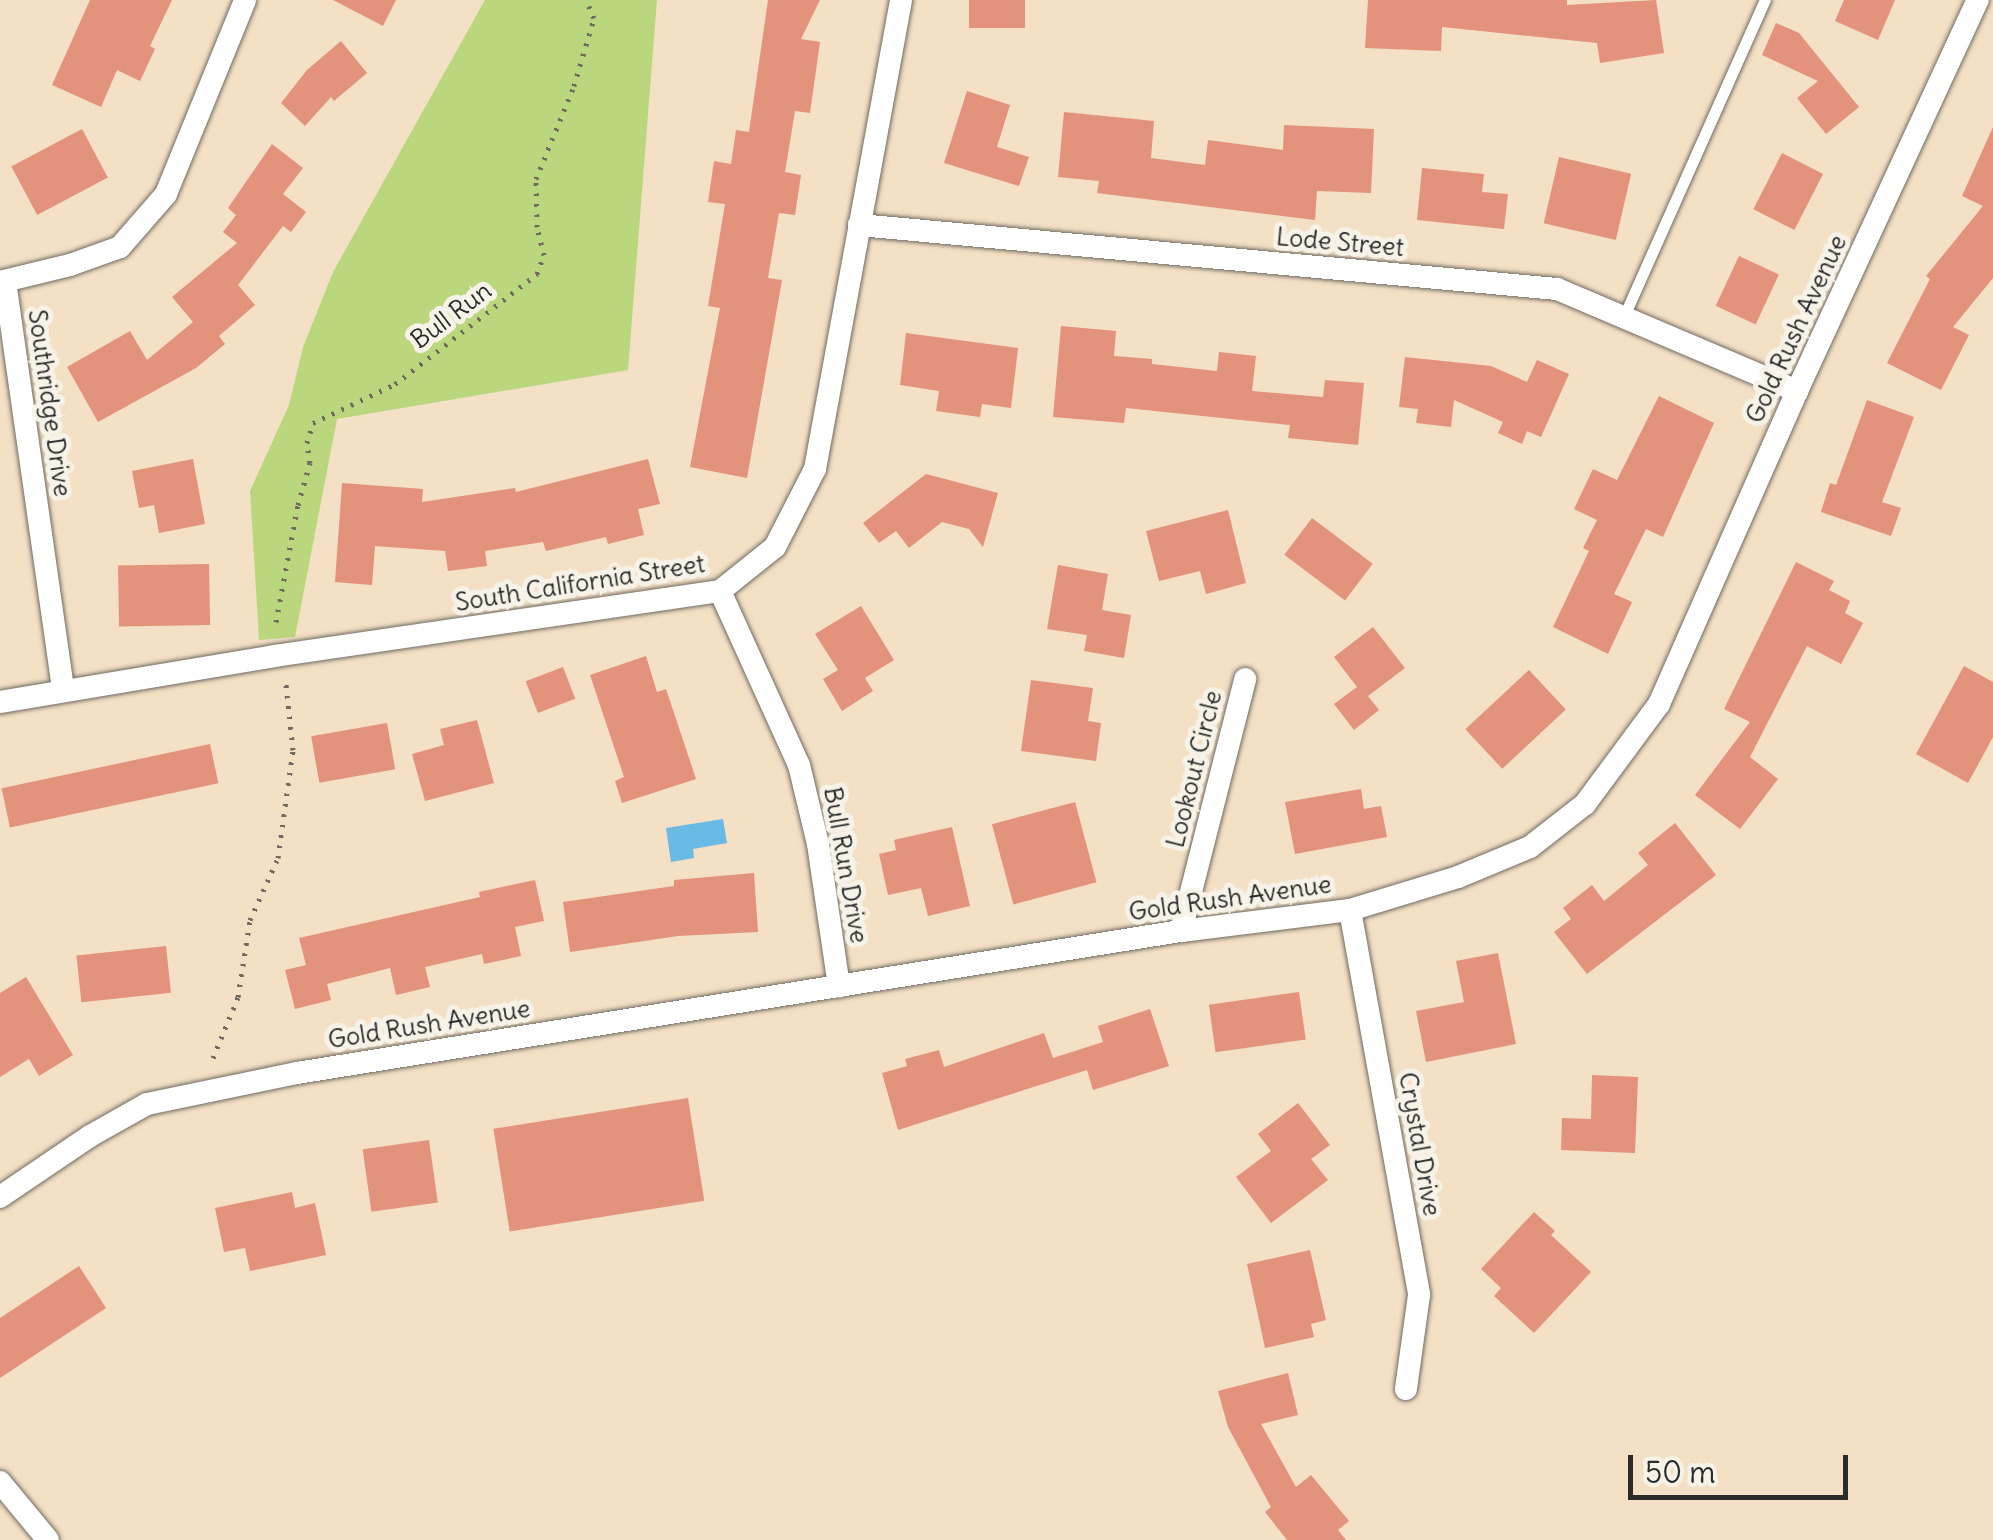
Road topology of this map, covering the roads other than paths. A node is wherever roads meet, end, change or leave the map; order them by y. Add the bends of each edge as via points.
1 (245, 0) edge
2 (901, 0) edge
3 (1765, 0) edge
4 (1978, 0) edge
5 (859, 225) junction
6 (2, 281) edge
7 (1624, 316) junction
8 (1797, 391) junction
9 (720, 590) junction
10 (1245, 679) dead end
11 (63, 691) junction
12 (0, 702) edge
13 (1350, 910) junction
14 (1181, 930) junction
15 (839, 986) junction
16 (0, 1196) edge
17 (1406, 1389) dead end
18 (0, 1482) edge
19 (48, 1540) edge

1 - 6 street, Southridge Drive via 166,194 120,247
2 - 5 street, South California Street
3 - 7 lane
4 - 8 street, Gold Rush Avenue
5 - 7 street, Lode Street via 1558,289
5 - 9 street, South California Street via 815,469 776,547
6 - 11 street, Southridge Drive
7 - 8 street, Lode Street
8 - 13 street, Gold Rush Avenue via 1659,704 1585,804 1530,847
9 - 11 street, South California Street
9 - 15 street, Bull Run Drive via 799,765
10 - 14 street, Lookout Circle
11 - 12 street, South California Street
13 - 14 street, Gold Rush Avenue
13 - 17 street, Crystal Drive via 1418,1295
14 - 15 street, Gold Rush Avenue
15 - 16 street, Gold Rush Avenue via 296,1073 147,1104
18 - 19 street

